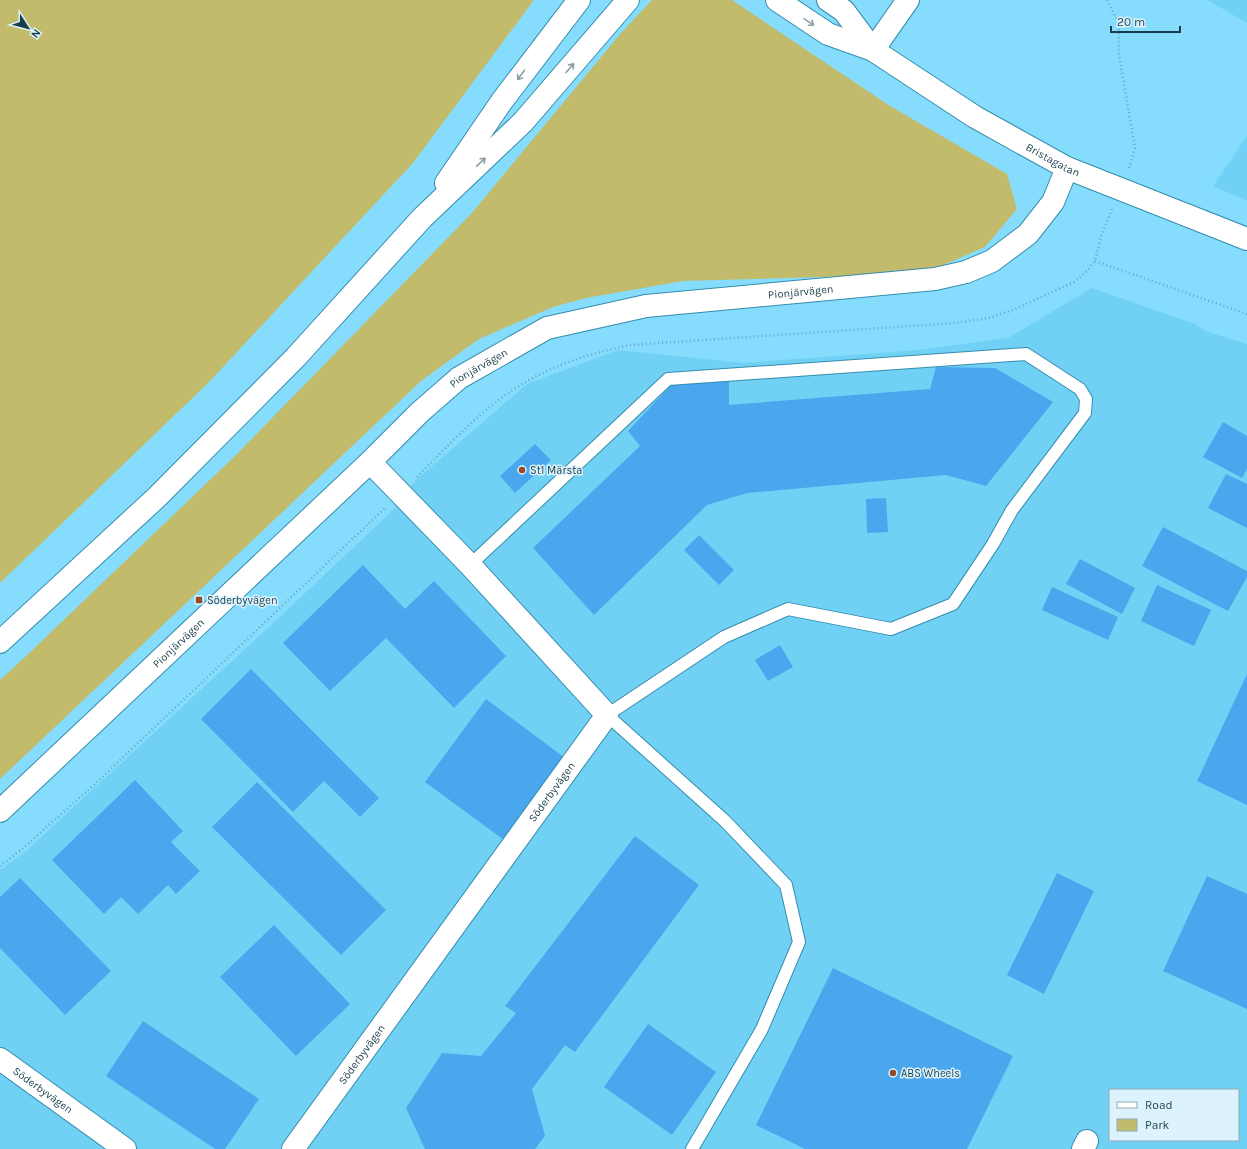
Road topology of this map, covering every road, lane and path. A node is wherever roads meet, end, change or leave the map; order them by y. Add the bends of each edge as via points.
1 (579, 0) edge
2 (628, 0) edge
3 (777, 0) edge
4 (828, 0) edge
5 (908, 0) edge
6 (1107, 0) edge
7 (873, 50) junction
8 (1067, 168) junction
9 (1121, 189) junction
10 (422, 218) junction
11 (1247, 239) edge
12 (1095, 261) junction
13 (1247, 314) edge
14 (370, 462) junction
15 (400, 494) junction
16 (470, 565) junction
17 (0, 642) edge
18 (607, 715) junction
19 (0, 811) edge
20 (0, 866) edge
21 (1, 1061) edge
22 (121, 1148) edge
23 (293, 1149) edge
24 (692, 1149) edge

1 -> 10 street via 502,101
10 -> 2 street via 523,122
3 -> 7 street, Bristagatan via 828,34
4 - 7 street, Bristagatan via 844,11
5 - 7 street
6 - 9 path via 1119,24 1119,55 1135,148
7 - 8 street, Bristagatan via 975,117
8 - 9 street, Bristagatan
8 - 14 street, Pionjärvägen via 1053,202 1028,234 992,261 966,272 935,279 646,306 547,328 459,378 420,412
9 - 11 street, Bristagatan
9 - 12 path via 1101,236
10 - 17 street via 296,357 168,486
12 - 13 path
12 - 15 path via 1087,272 1074,282 1013,310 988,318 956,323 630,345 572,360 519,386 493,404 466,427
14 - 15 street
14 - 19 street, Pionjärvägen
15 - 16 street
15 - 20 path via 94,784
16 - 18 street
16 - 18 lane via 668,379 1026,354 1080,389 1086,399 1085,413 1012,510 953,604 891,629 788,608 724,637
18 - 23 street, Söderbyvägen
18 - 24 lane via 725,821 786,885 799,942 762,1029
21 - 22 street, Söderbyvägen

